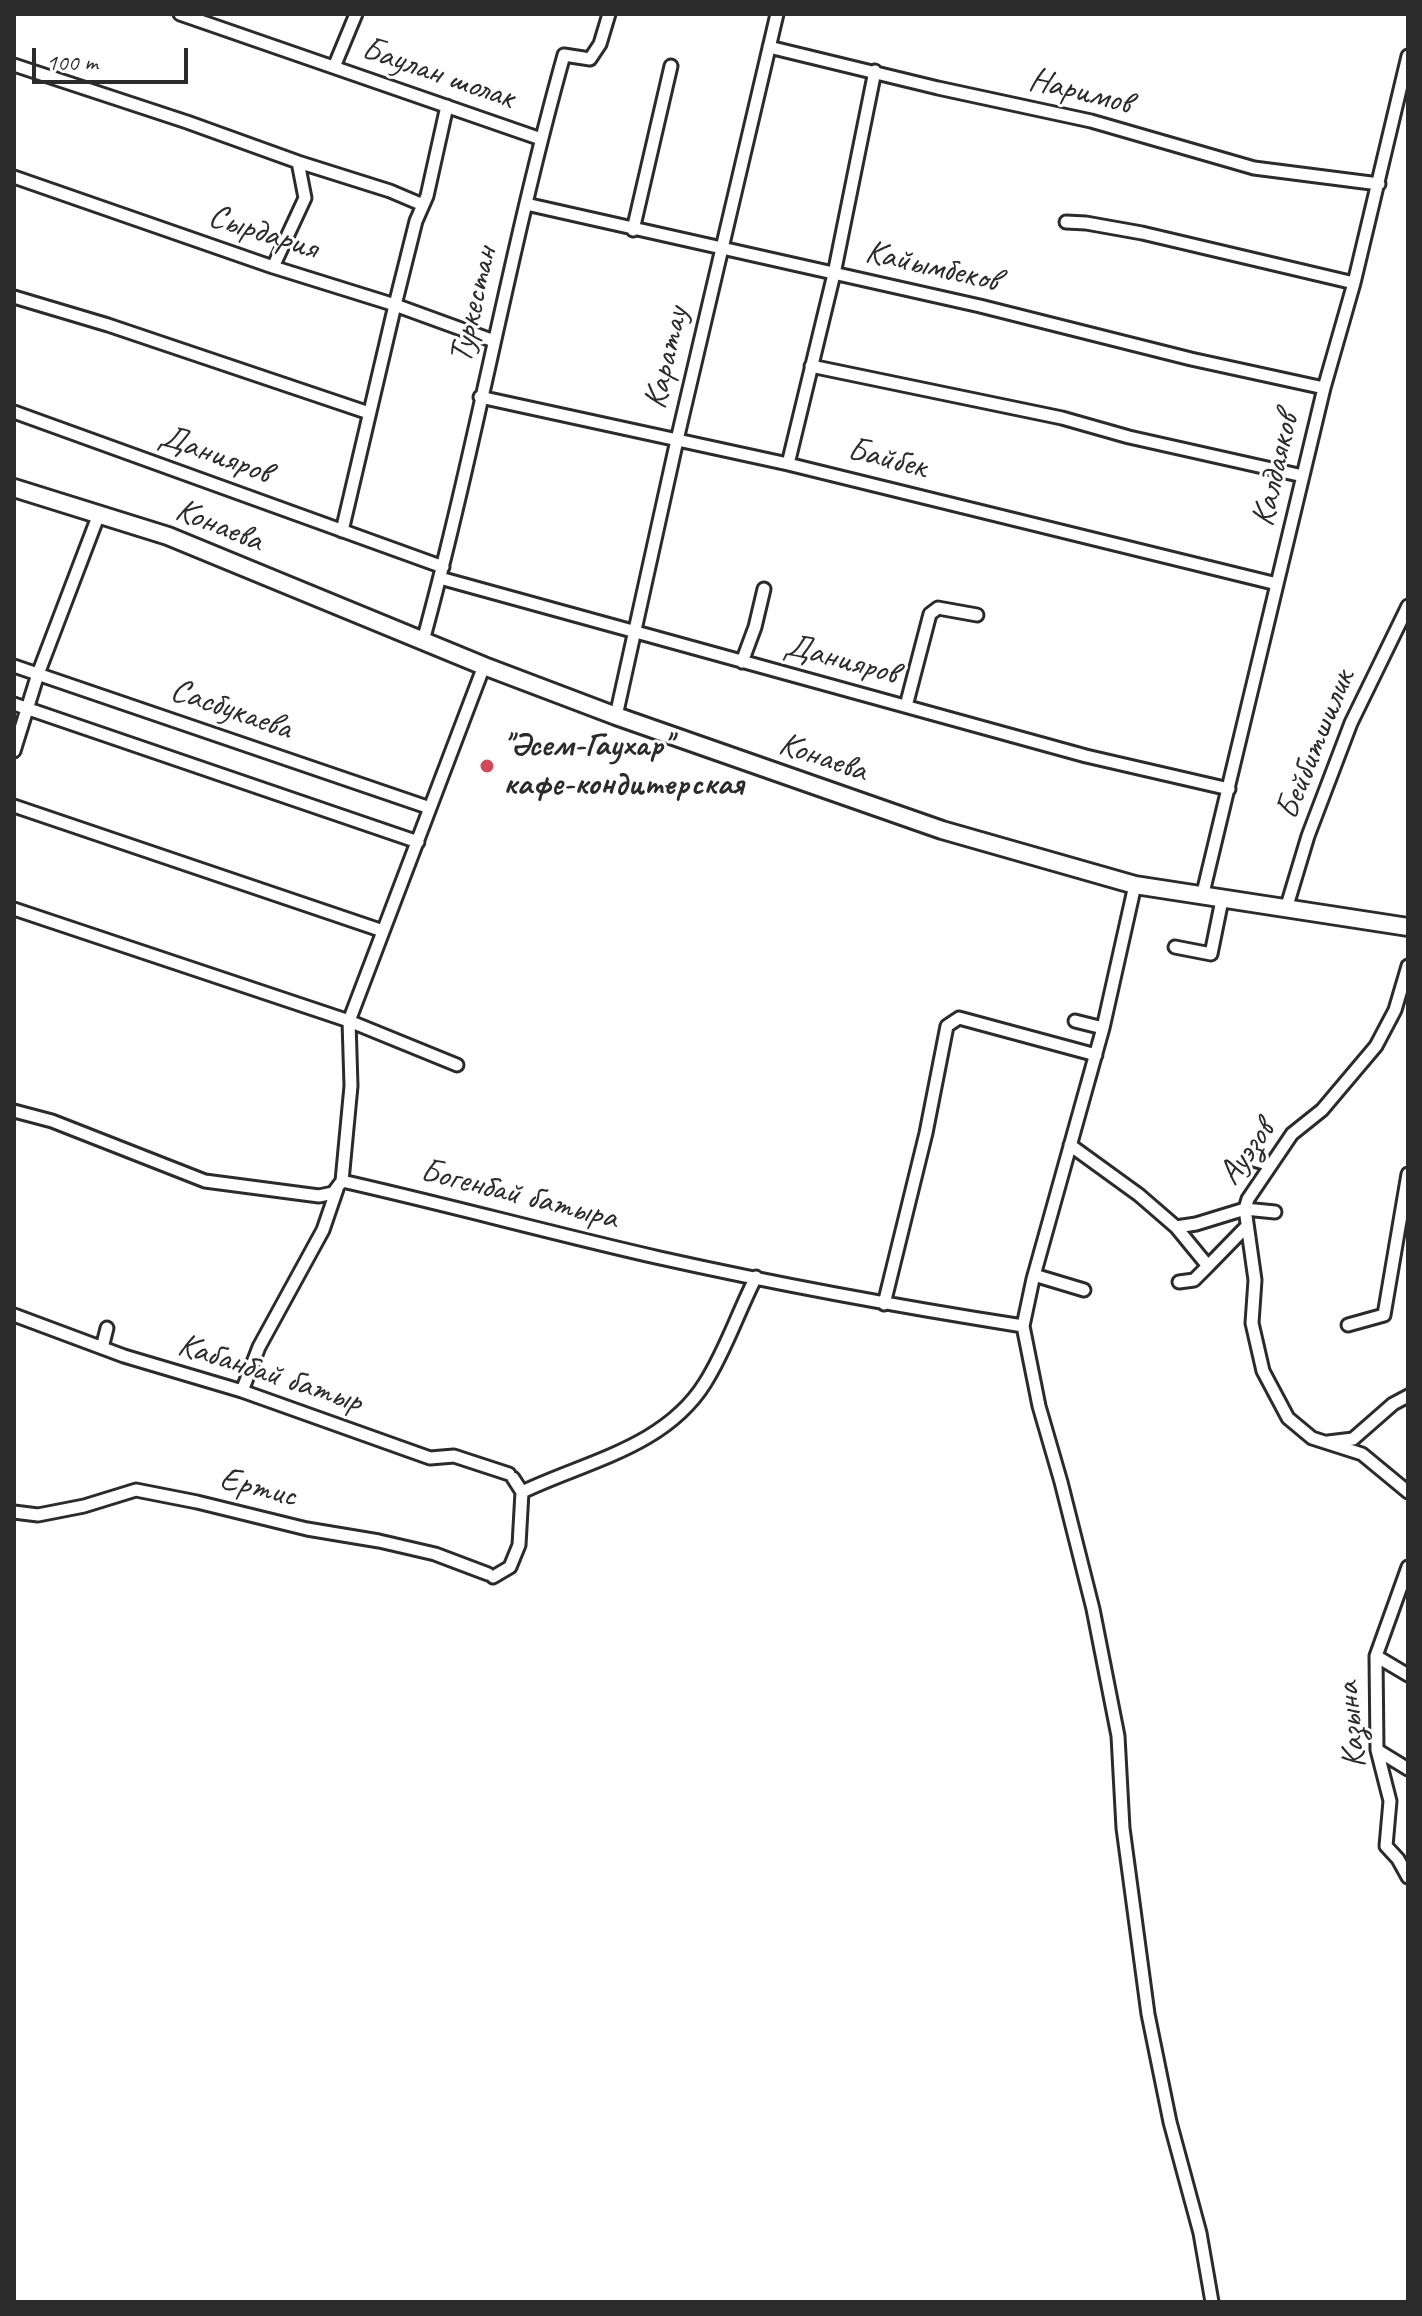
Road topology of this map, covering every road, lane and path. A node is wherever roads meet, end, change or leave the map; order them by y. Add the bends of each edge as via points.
1 (180, 14) edge
2 (356, 14) edge
3 (609, 14) edge
4 (777, 14) edge
5 (769, 47) junction
6 (1408, 56) edge
7 (14, 65) edge
8 (671, 66) dead end
9 (334, 67) junction
10 (875, 71) junction
11 (447, 106) junction
12 (541, 139) junction
13 (298, 162) junction
14 (14, 177) edge
15 (1379, 184) junction
16 (526, 204) junction
17 (423, 205) junction
18 (1066, 222) dead end
19 (633, 230) junction
20 (721, 249) junction
21 (273, 267) junction
22 (834, 274) junction
23 (1354, 283) junction
24 (14, 297) edge
25 (395, 305) junction
26 (494, 341) junction
27 (811, 366) junction
28 (1324, 388) junction
29 (480, 397) junction
30 (14, 412) edge
31 (369, 413) junction
32 (677, 440) junction
33 (788, 464) junction
34 (1303, 476) junction
35 (14, 488) edge
36 (99, 514) junction
37 (342, 531) junction
38 (442, 573) junction
39 (1277, 584) junction
40 (764, 589) dead end
41 (1408, 606) edge
42 (977, 615) dead end
43 (634, 631) junction
44 (423, 641) junction
45 (742, 662) junction
46 (14, 666) edge
47 (484, 666) junction
48 (38, 674) junction
49 (14, 704) edge
50 (906, 706) junction
51 (27, 708) junction
52 (616, 716) junction
53 (14, 751) edge
54 (1229, 789) junction
55 (14, 806) edge
56 (430, 808) junction
57 (418, 842) junction
58 (1135, 885) junction
59 (1202, 897) junction
60 (1222, 900) junction
61 (14, 909) edge
62 (1286, 909) junction
63 (1408, 927) edge
64 (383, 931) junction
65 (1175, 947) dead end
66 (1408, 966) edge
67 (349, 1021) junction
68 (1075, 1021) dead end
69 (1103, 1028) junction
70 (1096, 1055) junction
71 (457, 1065) dead end
72 (14, 1111) edge
73 (1070, 1145) junction
74 (1250, 1159) dead end
75 (1271, 1165) junction
76 (1408, 1174) edge
77 (340, 1184) junction
78 (1245, 1209) junction
79 (1275, 1212) dead end
80 (1247, 1226) junction
81 (1176, 1227) junction
82 (1208, 1266) junction
83 (1034, 1275) junction
84 (756, 1277) junction
85 (1179, 1282) dead end
86 (1084, 1290) dead end
87 (884, 1304) junction
88 (14, 1315) edge
89 (1348, 1325) dead end
90 (1023, 1326) junction
91 (107, 1328) dead end
92 (102, 1348) junction
93 (242, 1391) junction
94 (1408, 1396) edge
95 (1325, 1443) junction
96 (522, 1492) junction
97 (1408, 1492) edge
98 (14, 1512) edge
99 (1408, 1567) edge
100 (1405, 1587) edge
101 (1376, 1656) junction
102 (1408, 1675) edge
103 (1377, 1750) junction
104 (1408, 1769) edge
105 (1408, 1877) edge
106 (1212, 2302) edge

1 - 9 street, Баулан шолак
2 - 9 street
3 - 12 street, Туркестан via 590,59 564,55
4 - 5 street, Каратау
5 - 10 street, Наримов
5 - 20 street, Каратау
6 - 15 street, Калдаяков
7 - 13 street
8 - 19 street
9 - 11 street, Баулан шолак
10 - 15 street, Наримов via 1091,121 1254,168
10 - 22 street
11 - 12 street, Баулан шолак
11 - 17 street
12 - 16 street, Туркестан
13 - 17 street
13 - 21 street via 305,198
14 - 21 street, Сырдария
15 - 23 street, Калдаяков
16 - 19 street, Кайымбеков
16 - 26 street, Туркестан
17 - 25 street
18 - 23 street via 1142,233
19 - 20 street, Кайымбеков
20 - 22 street, Кайымбеков
20 - 32 street, Каратау
21 - 25 street, Сырдария
22 - 27 street
22 - 28 street, Кайымбеков
23 - 28 street, Калдаяков
24 - 31 street
25 - 26 street, Сырдария
25 - 31 street
26 - 29 street, Туркестан
27 - 33 street
27 - 34 street via 1062,418
28 - 34 street, Калдаяков
29 - 32 street, Байбек
29 - 38 street, Туркестан
30 - 37 street, Данияров
31 - 37 street
32 - 33 street, Байбек
32 - 43 street, Каратау
33 - 39 street, Байбек
34 - 39 street, Калдаяков
35 - 36 main road, Конаева
36 - 44 main road, Конаева via 168,536
36 - 48 street
37 - 38 street, Данияров
38 - 43 street, Данияров
38 - 44 street, Туркестан
39 - 54 street, Калдаяков
40 - 45 street
41 - 62 street, Бейбитшилик via 1351,723
42 - 50 street via 938,608 930,614
43 - 45 street, Данияров
43 - 52 street, Каратау
44 - 47 main road, Конаева
45 - 50 street, Данияров
46 - 48 street, Сасбукаева
47 - 52 main road, Конаева
47 - 56 street
48 - 51 street
48 - 56 street, Сасбукаева
49 - 51 street, Сасбукаева
50 - 54 street, Данияров
51 - 53 street
51 - 57 street, Сасбукаева
52 - 58 main road, Конаева via 942,830
54 - 59 street, Калдаяков
55 - 64 street
56 - 57 street
57 - 64 street
58 - 59 main road, Конаева
58 - 69 street
59 - 60 main road, Конаева
60 - 62 main road, Конаева
60 - 65 street via 1211,954
61 - 67 street
62 - 63 main road, Конаева
64 - 67 street
66 - 75 street, Ауэзов via 1395,1010 1376,1046 1322,1110 1292,1134
67 - 71 street
67 - 77 street via 351,1086
68 - 69 street
69 - 70 street
70 - 73 street
70 - 87 street via 959,1018 947,1026
72 - 77 street, Богенбай батыра via 66,1125 205,1181 319,1196 333,1193
73 - 81 street
73 - 83 street
74 - 75 street
75 - 78 street, Ауэзов
76 - 89 street via 1384,1315
77 - 84 street, Богенбай батыра
77 - 93 street via 323,1230 259,1347
78 - 79 street
78 - 80 street
78 - 81 street, Ауэзов
80 - 82 street
80 - 95 street via 1255,1280 1252,1323 1263,1371 1288,1418
81 - 82 street
82 - 85 street via 1194,1280
83 - 86 street
83 - 90 street
84 - 87 street, Богенбай батыра
84 - 96 street via 723,1352 685,1410 652,1437
87 - 90 street, Богенбай батыра
88 - 92 street, Кабанбай батыр
90 - 106 street via 1093,1609 1118,1736 1123,1828 1148,2014
91 - 92 street
92 - 93 street, Кабанбай батыр
93 - 96 street, Кабанбай батыр via 430,1458 454,1456 511,1476
94 - 95 street via 1353,1439
95 - 97 street via 1362,1454
96 - 98 street, Ертис via 519,1545 510,1567 490,1575 435,1554 136,1490 38,1515
99 - 100 street, Казына
100 - 101 street, Казына
101 - 102 street
101 - 103 street, Казына
103 - 104 street
103 - 105 street, Казына via 1390,1801 1386,1846

